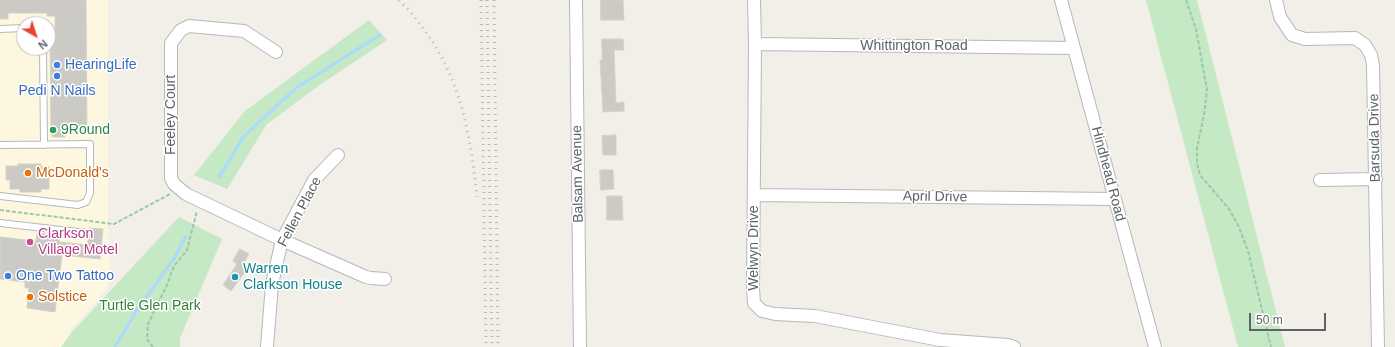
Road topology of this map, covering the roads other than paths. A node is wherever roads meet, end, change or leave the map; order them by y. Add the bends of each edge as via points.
1 (576, 0) edge
2 (754, 0) edge
3 (1061, 0) edge
4 (1276, 0) edge
5 (16, 28) edge
6 (0, 29) edge
7 (755, 44) junction
8 (1073, 48) junction
9 (276, 52) dead end
10 (43, 56) edge
11 (0, 145) edge
12 (44, 145) junction
13 (338, 155) dead end
14 (1376, 179) junction
15 (1320, 180) dead end
16 (0, 196) edge
17 (754, 196) junction
18 (1115, 199) junction
19 (0, 223) edge
20 (87, 233) dead end
21 (282, 240) junction
22 (385, 279) dead end
23 (267, 347) edge
24 (580, 347) edge
25 (1014, 347) edge
26 (1155, 347) edge
27 (1378, 347) edge

1 - 24 street, Balsam Avenue
2 - 7 street, Welwyn Drive
3 - 8 street, Hindhead Road
4 - 14 street, Barsuda Drive via 1280,17 1292,35 1305,38 1355,38 1371,55
5 - 6 lane
7 - 8 street, Whittington Road
7 - 17 street, Welwyn Drive
8 - 18 street, Hindhead Road
9 - 21 street, Feeley Court via 244,31 189,26 175,36 171,43 171,178 186,194
10 - 12 lane
11 - 12 lane
12 - 16 lane via 90,144 88,199 83,204 74,205
13 - 21 street, Fellen Place via 314,180
14 - 15 street
14 - 27 street, Barsuda Drive
17 - 18 street, April Drive
17 - 25 street, Welwyn Drive via 753,289 754,303 762,311 815,316 940,340
18 - 26 street, Hindhead Road
19 - 20 lane
21 - 22 street via 371,278
21 - 23 street, Fellen Place via 272,284

